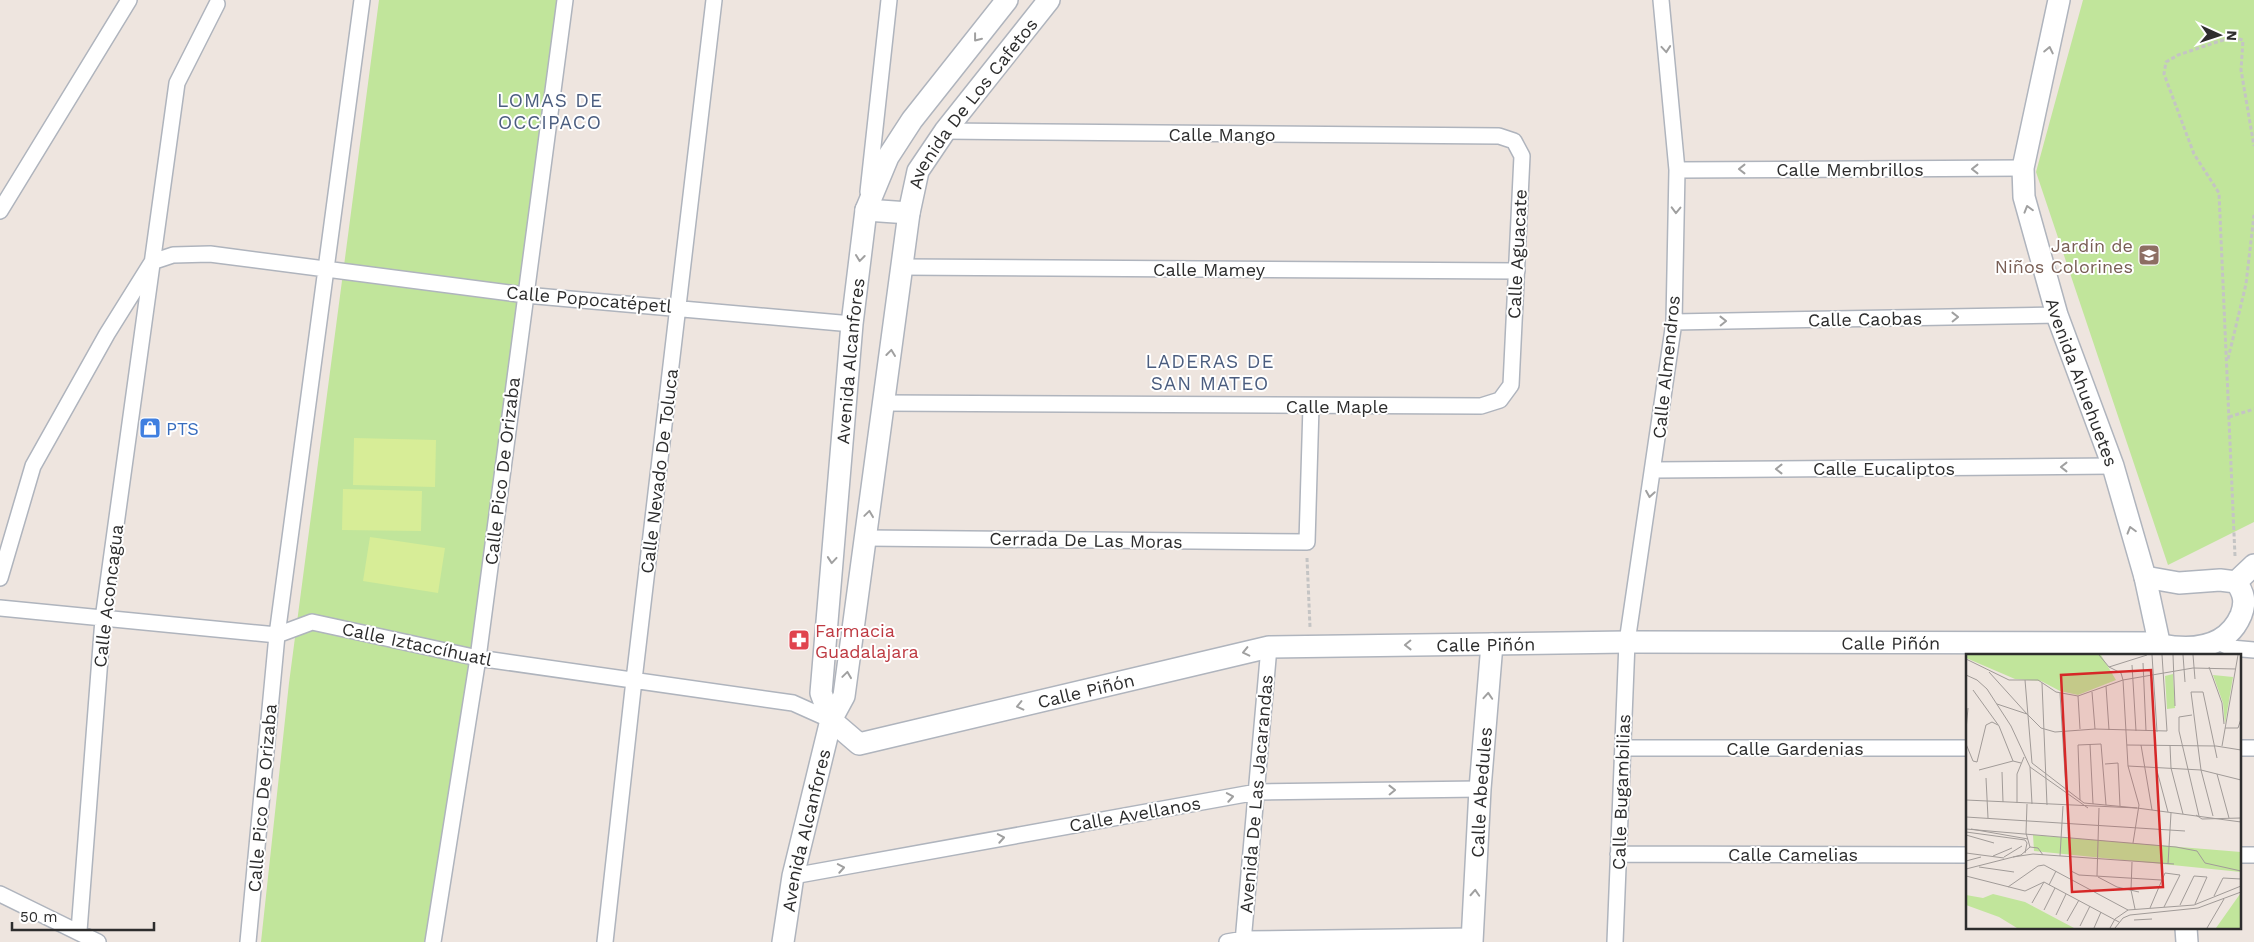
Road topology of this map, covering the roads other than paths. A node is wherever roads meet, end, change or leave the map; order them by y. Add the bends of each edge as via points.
1 (129, 0) edge
2 (362, 0) edge
3 (565, 0) edge
4 (714, 0) edge
5 (890, 0) edge
6 (1007, 0) edge
7 (1049, 0) edge
8 (1661, 0) edge
9 (2059, 0) edge
10 (218, 4) dead end
11 (946, 131) junction
12 (1499, 136) joint
13 (2023, 168) junction
14 (1677, 170) junction
15 (2, 202) edge
16 (866, 210) junction
17 (909, 213) junction
18 (152, 262) junction
19 (901, 267) junction
20 (327, 269) junction
21 (1517, 271) junction
22 (525, 294) junction
23 (678, 308) junction
24 (2057, 315) junction
25 (1674, 322) junction
26 (852, 324) junction
27 (1511, 384) joint
28 (885, 403) junction
29 (1311, 406) junction
30 (2113, 466) junction
31 (1654, 470) junction
32 (866, 538) junction
33 (2254, 565) edge
34 (2145, 577) junction
35 (0, 578) edge
36 (2236, 582) junction
37 (0, 608) edge
38 (102, 619) junction
39 (278, 635) junction
40 (1627, 642) junction
41 (2218, 642) junction
42 (1492, 644) junction
43 (1269, 647) junction
44 (2161, 648) edge
45 (2254, 650) edge
46 (478, 658) junction
47 (634, 680) junction
48 (831, 720) junction
49 (1623, 748) junction
50 (1966, 748) edge
51 (1480, 789) junction
52 (1257, 792) junction
53 (1618, 854) junction
54 (1966, 855) edge
55 (793, 876) junction
56 (0, 894) edge
57 (79, 931) junction
58 (1472, 939) edge
59 (1244, 940) edge
60 (98, 942) edge
61 (248, 942) edge
62 (433, 942) edge
63 (606, 942) edge
64 (783, 942) edge
65 (1227, 942) edge
66 (1615, 942) edge

1 - 15 street
2 - 20 street, Calle Pico De Orizaba
3 - 22 street, Calle Pico De Orizaba
4 - 23 street, Calle Nevado De Toluca
5 - 16 street, Avenida Alcanfores
6 -> 16 street, Avenida De Los Cafetos via 912,120 888,157
7 - 11 street, Avenida De Los Cafetos
8 -> 14 street, Calle Almendros
13 -> 9 street, Avenida Ahuehuetes
10 - 18 street, Calle Aconcagua via 177,83
11 - 12 street, Calle Mango
11 - 17 street, Avenida De Los Cafetos via 918,171
12 - 21 street, Calle Aguacate via 1514,141 1522,156
13 -> 14 street, Calle Membrillos
24 -> 13 street, Avenida Ahuehuetes via 2024,197
14 -> 25 street, Calle Almendros
16 - 17 street
16 -> 26 street, Avenida Alcanfores
17 - 19 street, Avenida Alcanfores
18 - 20 street, Calle Popocatépetl via 173,255 210,254
18 - 35 street via 107,334 33,466
18 - 38 street, Calle Aconcagua
19 - 21 street, Calle Mamey
28 -> 19 street, Avenida Alcanfores
20 - 22 street, Calle Popocatépetl
20 - 39 street, Calle Pico De Orizaba
21 - 27 street, Calle Aguacate
22 - 23 street, Calle Popocatépetl
22 - 46 street, Calle Pico De Orizaba
23 - 26 street, Calle Popocatépetl
23 - 47 street, Calle Nevado De Toluca
25 -> 24 street, Calle Caobas
24 - 30 street, Avenida Ahuehuetes
25 - 31 street, Calle Almendros
26 -> 48 street, Avenida Alcanfores via 821,693
27 - 29 street, Calle Maple via 1500,400 1481,406
28 - 29 street, Calle Maple
32 -> 28 street, Avenida Alcanfores
29 - 32 street, Cerrada De Las Moras via 1307,542
30 -> 31 street, Calle Eucaliptos
34 -> 30 street, Avenida Ahuehuetes
31 -> 40 street, Calle Almendros
48 -> 32 street, Avenida Alcanfores via 844,696
33 - 36 street
34 - 36 street via 2179,583
34 - 44 street, Avenida Ahuehuetes
36 - 41 street, Calle Piñón via 2243,592 2244,607 2235,628
37 - 38 street, Calle Iztaccíhuatl
38 - 39 street, Calle Iztaccíhuatl
38 - 57 street, Calle Aconcagua
39 - 46 street, Calle Iztaccíhuatl via 312,622
39 - 61 street, Calle Pico De Orizaba
40 - 42 street, Calle Piñón
40 - 44 street, Calle Piñón
40 - 49 street, Calle Bugambilias
41 - 44 street, Calle Piñón via 2199,648
41 - 45 street via 2231,648
42 -> 43 street, Calle Piñón
51 -> 42 street, Calle Abedules
43 -> 48 street, Calle Piñón via 859,744
43 - 52 street, Avenida De Las Jacarandas
46 - 47 street, Calle Iztaccíhuatl
46 - 62 street, Calle Pico De Orizaba
47 - 48 street, Calle Iztaccíhuatl via 793,703
47 - 63 street, Calle Nevado De Toluca
48 - 55 street, Avenida Alcanfores
49 - 50 street, Calle Gardenias
49 - 53 street, Calle Bugambilias
52 -> 51 street, Calle Avellanos
58 -> 51 street, Calle Abedules
55 -> 52 street, Calle Avellanos
52 - 59 street, Avenida De Las Jacarandas
53 - 54 street, Calle Camelias
53 - 66 street, Calle Bugambilias
55 - 64 street, Avenida Alcanfores
56 - 57 street
57 - 60 street
58 - 59 street
59 - 65 street

